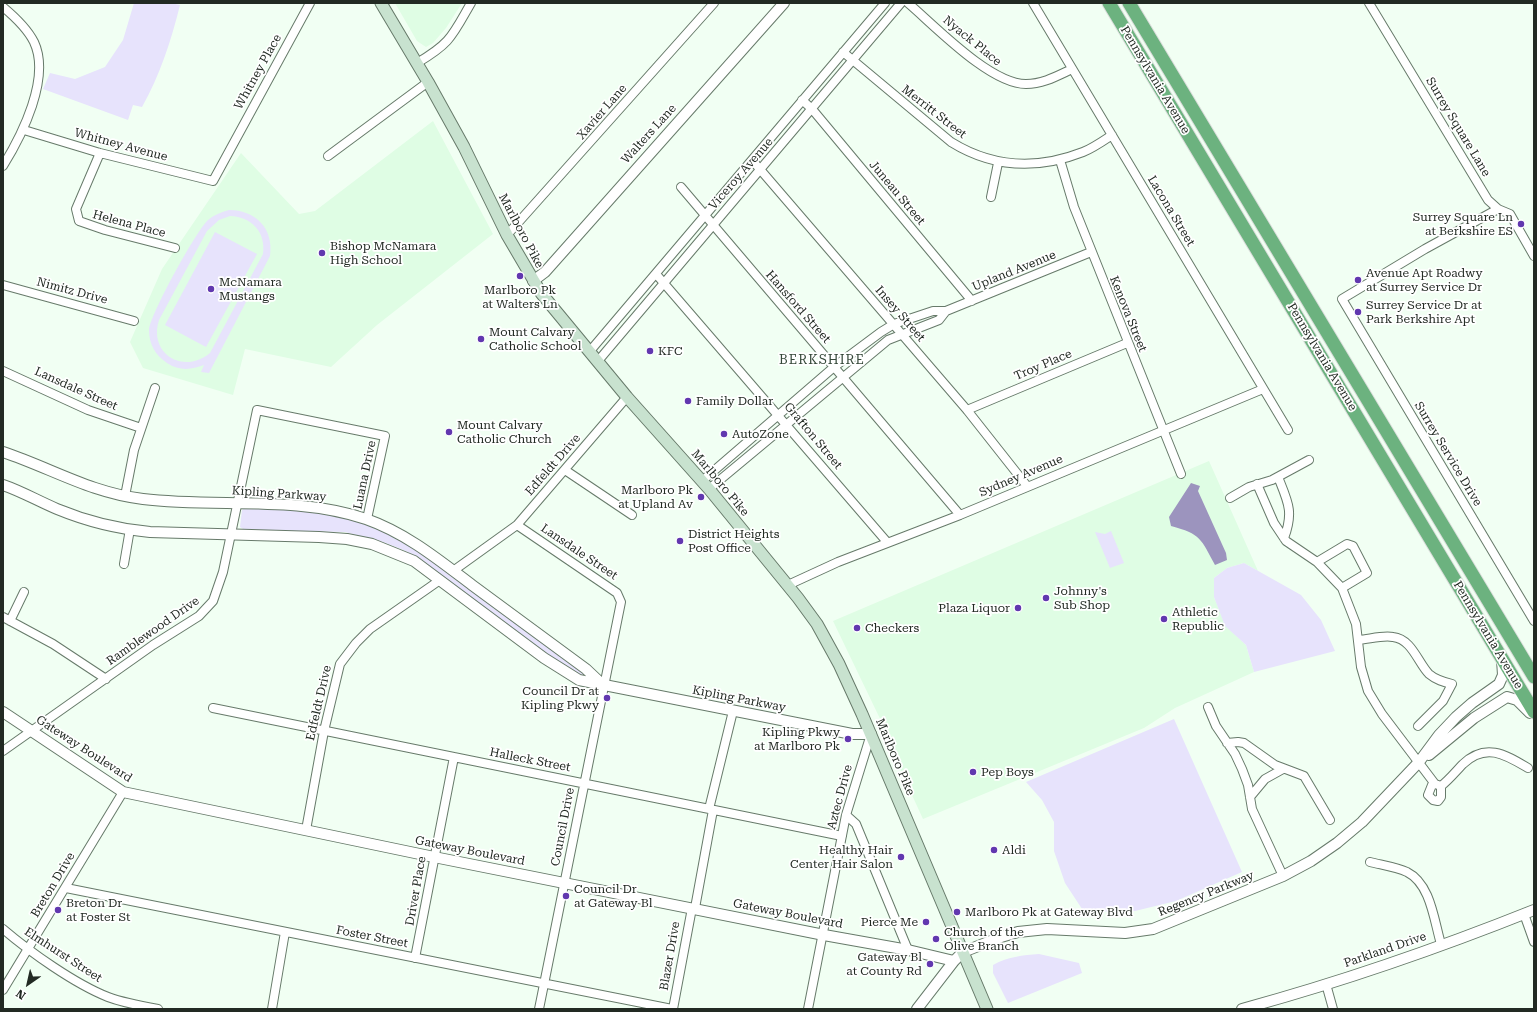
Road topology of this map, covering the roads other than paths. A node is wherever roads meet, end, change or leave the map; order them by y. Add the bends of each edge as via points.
1 (310, 3) edge
2 (381, 3) edge
3 (471, 3) edge
4 (714, 3) edge
5 (784, 3) edge
6 (884, 3) edge
7 (901, 3) edge
8 (908, 3) edge
9 (1033, 3) edge
10 (1109, 3) edge
11 (1130, 3) edge
12 (1369, 3) edge
13 (3, 7) edge
14 (843, 52) junction
15 (853, 61) junction
16 (417, 63) junction
17 (1072, 69) junction
18 (428, 82) junction
19 (802, 100) junction
20 (812, 110) junction
21 (24, 130) junction
22 (1112, 135) junction
23 (100, 153) junction
24 (328, 156) dead end
25 (752, 160) junction
26 (1060, 160) junction
27 (998, 163) junction
28 (3, 166) edge
29 (761, 170) junction
30 (212, 181) joint
31 (681, 188) dead end
32 (991, 197) dead end
33 (1498, 209) junction
34 (704, 215) junction
35 (712, 226) junction
36 (507, 235) junction
37 (175, 248) dead end
38 (1091, 252) junction
39 (1534, 256) edge
40 (656, 274) junction
41 (533, 281) junction
42 (664, 282) junction
43 (3, 285) edge
44 (972, 301) junction
45 (946, 311) junction
46 (134, 321) dead end
47 (894, 324) junction
48 (903, 335) junction
49 (1127, 343) junction
50 (590, 350) junction
51 (598, 361) junction
52 (834, 367) junction
53 (3, 370) edge
54 (842, 377) junction
55 (155, 388) dead end
56 (1263, 389) junction
57 (627, 397) junction
58 (257, 410) joint
59 (967, 410) junction
60 (779, 415) junction
61 (786, 424) junction
62 (141, 428) junction
63 (1288, 430) dead end
64 (1163, 431) junction
65 (3, 452) edge
66 (1309, 460) dead end
67 (565, 470) junction
68 (1181, 474) dead end
69 (1278, 477) junction
70 (1257, 484) junction
71 (3, 485) edge
72 (705, 485) junction
73 (1027, 486) junction
74 (126, 496) junction
75 (1230, 498) dead end
76 (238, 503) junction
77 (632, 515) dead end
78 (960, 515) junction
79 (367, 520) junction
80 (517, 525) junction
81 (130, 529) junction
82 (232, 534) junction
83 (1284, 538) junction
84 (887, 542) junction
85 (1317, 562) junction
86 (124, 564) dead end
87 (454, 571) junction
88 (440, 580) junction
89 (788, 585) junction
90 (1342, 588) junction
91 (24, 592) dead end
92 (620, 604) joint
93 (7, 619) edge
94 (1534, 621) edge
95 (1359, 640) junction
96 (1502, 658) junction
97 (1534, 678) edge
98 (106, 679) junction
99 (604, 686) junction
100 (1208, 707) dead end
101 (213, 708) dead end
102 (733, 711) junction
103 (3, 712) edge
104 (1534, 712) edge
105 (1534, 717) edge
106 (1418, 726) dead end
107 (32, 731) junction
108 (324, 731) junction
109 (870, 734) junction
110 (1227, 743) junction
111 (3, 751) edge
112 (454, 757) junction
113 (1419, 762) junction
114 (1528, 768) dead end
115 (1282, 769) junction
116 (584, 784) junction
117 (123, 792) junction
118 (1250, 797) junction
119 (711, 809) junction
120 (846, 815) junction
121 (1330, 820) dead end
122 (306, 830) junction
123 (842, 836) junction
124 (434, 858) junction
125 (1370, 862) dead end
126 (1283, 876) junction
127 (564, 884) junction
128 (66, 888) junction
129 (693, 908) junction
130 (1529, 912) edge
131 (3, 929) edge
132 (285, 932) junction
133 (824, 935) junction
134 (1534, 942) edge
135 (1441, 944) junction
136 (29, 948) junction
137 (908, 950) junction
138 (963, 952) junction
139 (415, 958) junction
140 (954, 961) junction
141 (544, 984) junction
142 (1326, 984) junction
143 (3, 990) edge
144 (158, 1009) edge
145 (272, 1009) edge
146 (539, 1009) edge
147 (673, 1009) edge
148 (808, 1009) edge
149 (917, 1009) edge
150 (987, 1009) edge
151 (1242, 1009) edge
152 (1333, 1009) edge

1 - 30 street, Whitney Place
2 - 16 main road, Marlboro Pike
3 - 16 street via 452,38
4 - 36 street, Xavier Lane
5 - 41 street, Walters Lane via 550,266
6 - 14 street, Viceroy Avenue
7 - 15 street, Viceroy Avenue
8 - 17 street, Nyack Place via 984,68 1010,82 1040,83
9 - 17 street, Lacona Street
10 - 96 highway, Pennsylvania Avenue
11 - 97 highway, Pennsylvania Avenue
12 - 33 street, Surrey Square Lane via 1488,200
13 - 21 street via 29,34 37,50 39,62 36,90
14 - 15 street, Merritt Street
14 - 19 street, Viceroy Avenue
15 - 20 street, Viceroy Avenue
15 - 27 street, Merritt Street via 951,142 968,152
16 - 18 main road, Marlboro Pike
17 - 22 street, Lacona Street
18 - 24 street
18 - 36 main road, Marlboro Pike
19 - 20 street, Juneau Street
19 - 25 street, Viceroy Avenue
20 - 29 street, Viceroy Avenue
20 - 44 street, Juneau Street
21 - 23 street, Whitney Avenue
21 - 28 street
22 - 26 street, Merritt Street via 1084,152
22 - 56 street, Lacona Street
23 - 30 street, Whitney Avenue
23 - 37 street, Helena Place via 76,209 79,221
25 - 29 street, Insey Street
25 - 34 street, Viceroy Avenue
26 - 27 street, Merritt Street via 1040,164
26 - 38 street, Kenova Street
27 - 32 street
29 - 35 street, Viceroy Avenue
29 - 47 street, Insey Street
31 - 34 street, Hansford Street
33 - 39 street, Surrey Square Lane via 1510,214
33 - 94 street, Surrey Service Drive via 1425,248 1342,299
34 - 35 street, Hansford Street
34 - 40 street, Viceroy Avenue
35 - 42 street, Viceroy Avenue
35 - 52 street, Hansford Street
36 - 41 main road, Marlboro Pike
38 - 44 street, Upland Avenue
38 - 49 street, Kenova Street
40 - 42 street, Grafton Street
40 - 50 street, Viceroy Avenue
41 - 50 main road, Marlboro Pike
42 - 51 street, Viceroy Avenue
42 - 60 street, Grafton Street
43 - 46 street, Nimitz Drive
44 - 45 street, Upland Avenue
45 - 47 street, Upland Avenue via 933,311
45 - 48 street, Upland Avenue via 939,320
47 - 48 street, Insey Street
47 - 52 street, Upland Avenue
48 - 54 street, Upland Avenue via 888,340
48 - 59 street, Insey Street
49 - 59 street, Troy Place
49 - 64 street, Kenova Street
50 - 51 main road, Marlboro Pike
51 - 57 main road, Marlboro Pike
52 - 54 street, Hansford Street
52 - 60 street, Upland Avenue
53 - 62 street, Lansdale Street via 93,412
54 - 61 street, Upland Avenue
54 - 78 street, Hansford Street
55 - 62 street
56 - 63 street, Lacona Street
56 - 64 street, Sydney Avenue
57 - 67 street, Edfeldt Drive
57 - 72 main road, Marlboro Pike
58 - 76 street, Ramblewood Drive
58 - 79 street, Luana Drive via 385,436
59 - 73 street, Insey Street
60 - 61 street, Grafton Street
60 - 72 street, Upland Avenue
61 - 72 street, Upland Avenue
61 - 84 street, Grafton Street
62 - 74 street via 134,450
64 - 68 street, Kenova Street
64 - 73 street, Sydney Avenue
65 - 74 street, Kipling Parkway via 73,481
66 - 69 street
67 - 77 street
67 - 80 street, Edfeldt Drive
69 - 70 street
69 - 83 street via 1286,496 1290,516 1290,524
70 - 75 street
70 - 83 street via 1274,523
71 - 81 street, Kipling Parkway via 56,509
72 - 89 main road, Marlboro Pike
73 - 78 street, Sydney Avenue
74 - 76 street, Kipling Parkway via 173,502
76 - 79 street, Kipling Parkway via 309,507 346,513
76 - 82 street, Ramblewood Drive
78 - 84 street, Sydney Avenue
79 - 87 street, Kipling Parkway via 403,536
80 - 87 street, Edfeldt Drive
80 - 92 street, Lansdale Street via 617,593
81 - 82 street, Kipling Parkway via 150,532
81 - 86 street
82 - 88 street, Kipling Parkway via 362,541 414,561
82 - 98 street, Ramblewood Drive via 218,589 207,609
83 - 85 street via 1290,545
84 - 89 street, Sydney Avenue
85 - 90 street
85 - 90 street via 1347,544 1353,546 1367,573
87 - 99 street, Kipling Parkway via 586,669
88 - 99 street, Kipling Parkway via 566,673 579,680
88 - 108 street, Edfeldt Drive via 370,629 351,649 338,669
89 - 109 main road, Marlboro Pike via 817,624 830,647
90 - 95 street via 1354,616
91 - 93 street
92 - 99 street, Council Drive
93 - 98 street via 53,644
95 - 106 street via 1398,638 1408,644 1430,676 1452,684 1443,701
95 - 113 street via 1361,667 1368,692
96 - 104 highway, Pennsylvania Avenue
96 - 113 street, Regency Parkway via 1503,674 1500,682 1456,717
98 - 107 street, Ramblewood Drive
99 - 102 street, Kipling Parkway
99 - 116 street, Council Drive
100 - 110 street
101 - 108 street, Halleck Street
102 - 109 street, Kipling Parkway via 852,734
102 - 119 street, Blazer Drive
103 - 107 street, Gateway Boulevard
105 - 113 street, Regency Parkway via 1517,700 1507,697 1474,718
107 - 111 street, Ramblewood Drive
107 - 117 street, Gateway Boulevard
108 - 112 street, Halleck Street
108 - 122 street, Edfeldt Drive
109 - 120 street, Aztec Drive
109 - 138 main road, Marlboro Pike
110 - 115 street via 1244,744
110 - 118 street via 1242,769
112 - 116 street, Halleck Street
112 - 124 street, Driver Place
113 - 114 street via 1438,785 1468,759 1488,752 1498,752
113 - 126 street, Regency Parkway via 1351,832 1325,852
115 - 118 street via 1265,779
115 - 121 street via 1304,776
116 - 119 street, Halleck Street
116 - 127 street, Council Drive
117 - 122 street, Gateway Boulevard
117 - 128 street, Breton Drive
118 - 126 street via 1255,818
119 - 123 street, Halleck Street
119 - 129 street, Blazer Drive
120 - 123 street, Aztec Drive
120 - 137 street via 856,824
122 - 124 street, Gateway Boulevard
123 - 133 street, Aztec Drive
124 - 127 street, Gateway Boulevard
124 - 139 street, Driver Place
125 - 135 street via 1403,871 1419,881
126 - 138 street, Regency Parkway via 1153,929 1125,933 1047,928 1000,937
127 - 129 street, Gateway Boulevard
127 - 141 street, Council Drive
128 - 132 street, Foster Street
128 - 136 street, Breton Drive
129 - 133 street, Gateway Boulevard
129 - 147 street, Blazer Drive
130 - 134 street
130 - 135 street, Parkland Drive
131 - 136 street, Elmhurst Street
132 - 139 street, Foster Street
132 - 145 street
133 - 137 street, Gateway Boulevard
133 - 148 street, Aztec Drive
135 - 142 street, Parkland Drive
136 - 143 street, Breton Drive
136 - 144 street, Elmhurst Street via 94,991 124,1002
137 - 140 street, Gateway Boulevard
138 - 140 street
138 - 150 main road, Marlboro Pike
139 - 141 street, Foster Street
140 - 149 street
141 - 146 street, Council Drive
141 - 147 street, Foster Street
142 - 151 street, Parkland Drive
142 - 152 street

